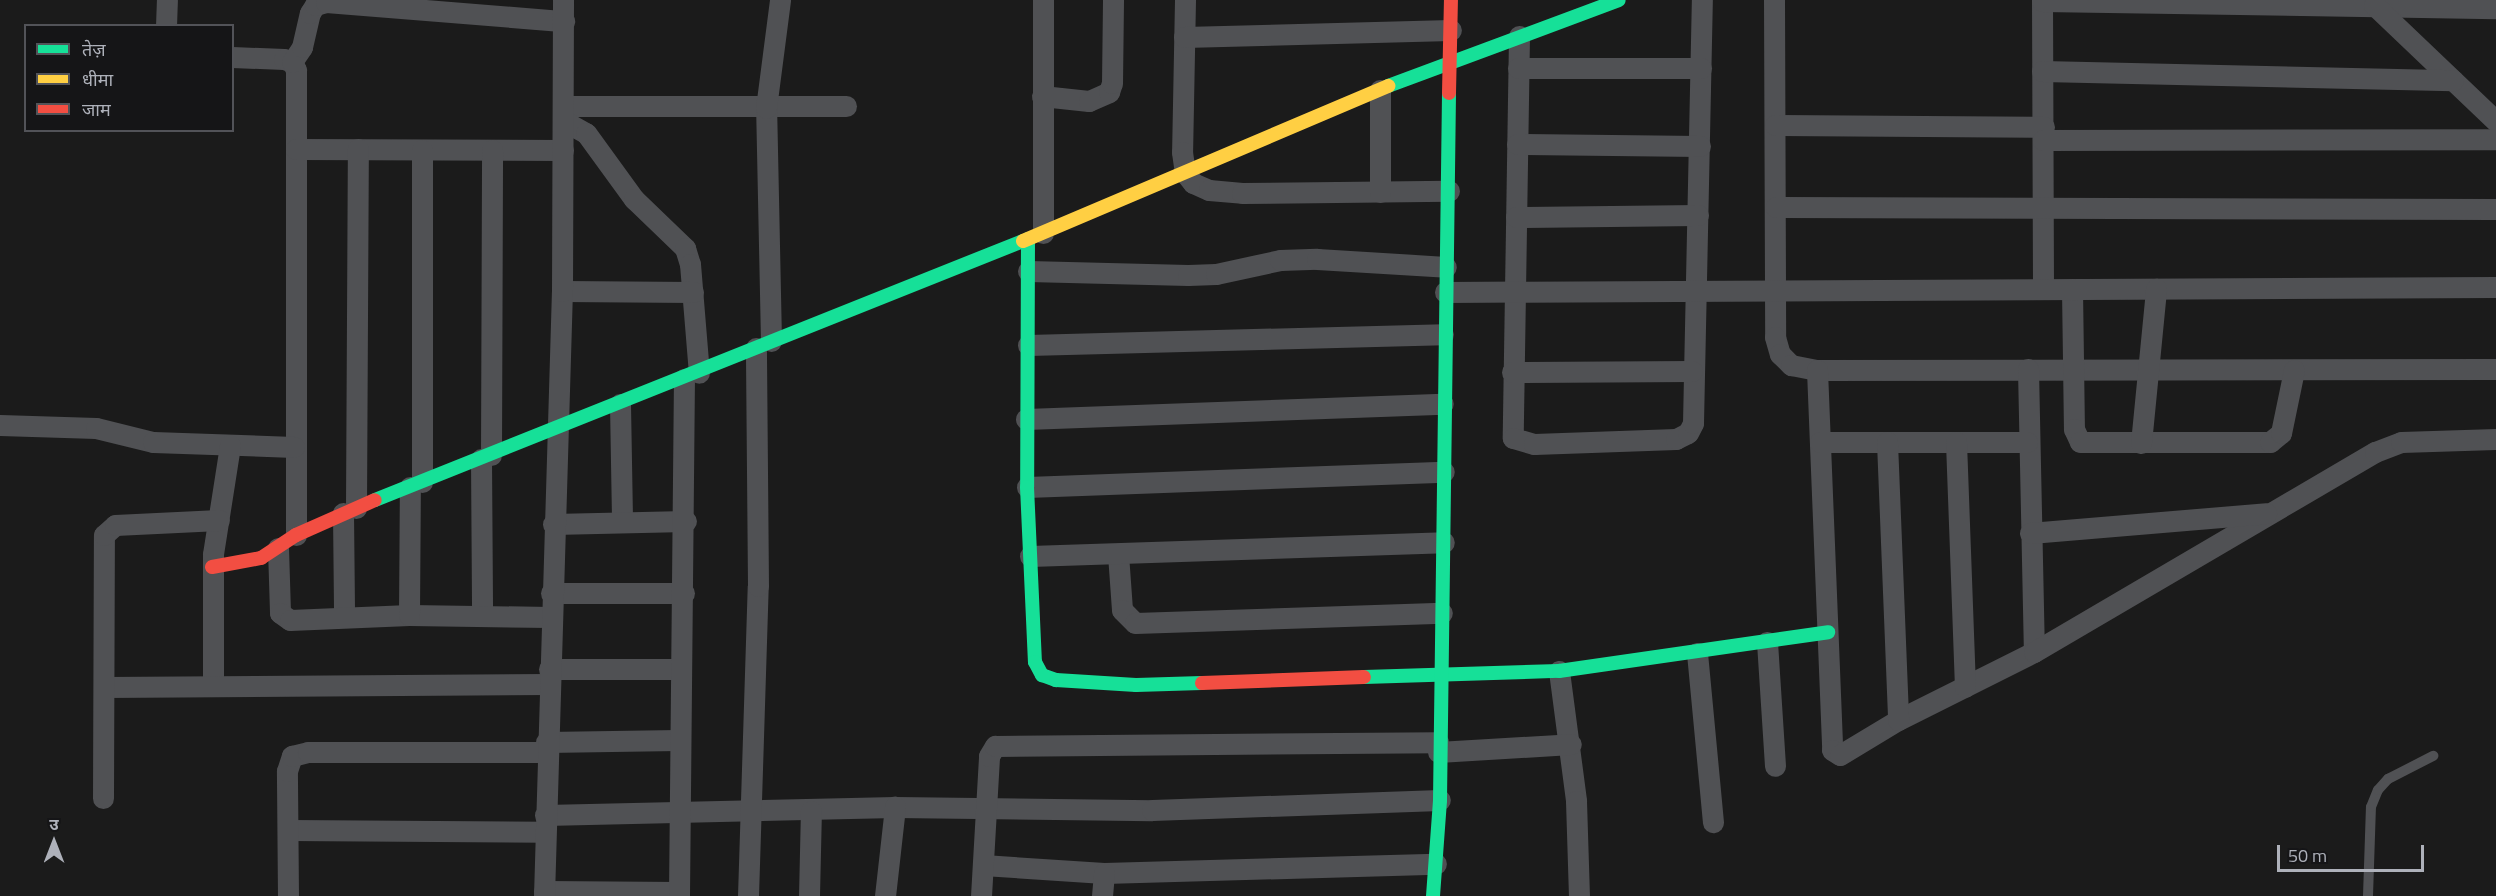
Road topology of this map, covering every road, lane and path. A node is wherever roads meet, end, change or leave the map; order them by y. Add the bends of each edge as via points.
1 (167, 0) edge
2 (780, 0) edge
3 (1043, 0) edge
4 (1113, 0) edge
5 (1185, 0) edge
6 (1451, 0) edge
7 (1619, 0) edge
8 (1702, 0) edge
9 (1774, 0) edge
10 (2042, 0) edge
11 (2489, 0) edge
12 (2373, 4) edge
13 (2496, 7) edge
14 (563, 10) edge
15 (165, 24) edge
16 (1451, 30) junction
17 (1518, 36) junction
18 (1184, 37) junction
19 (234, 57) edge
20 (1450, 60) junction
21 (292, 62) junction
22 (1518, 68) junction
23 (1701, 68) junction
24 (2042, 71) junction
25 (2453, 80) junction
26 (1380, 90) junction
27 (1042, 96) junction
28 (846, 106) dead end
29 (766, 108) junction
30 (565, 114) junction
31 (2496, 122) edge
32 (1775, 125) junction
33 (2043, 133) junction
34 (2496, 139) edge
35 (1517, 144) junction
36 (1700, 146) junction
37 (296, 149) junction
38 (358, 149) junction
39 (422, 150) junction
40 (492, 150) junction
41 (563, 150) junction
42 (1185, 173) junction
43 (1449, 191) junction
44 (1380, 192) junction
45 (1776, 207) junction
46 (2043, 210) junction
47 (2496, 210) edge
48 (1698, 215) junction
49 (1516, 217) junction
50 (1035, 236) junction
51 (1446, 267) junction
52 (1028, 271) junction
53 (2496, 287) edge
54 (1776, 289) junction
55 (2043, 289) junction
56 (2072, 289) junction
57 (2156, 289) junction
58 (562, 291) junction
59 (1515, 291) junction
60 (693, 292) junction
61 (1445, 292) junction
62 (1695, 292) junction
63 (1443, 334) junction
64 (764, 345) junction
65 (1028, 345) junction
66 (2028, 369) junction
67 (2074, 369) junction
68 (2496, 369) edge
69 (1817, 370) junction
70 (2148, 370) junction
71 (2294, 370) junction
72 (1692, 371) junction
73 (1512, 372) junction
74 (692, 376) junction
75 (620, 404) junction
76 (1443, 404) junction
77 (1026, 419) junction
78 (0, 425) edge
79 (556, 429) junction
80 (2496, 439) edge
81 (1820, 442) junction
82 (1887, 442) junction
83 (1956, 442) junction
84 (2027, 442) junction
85 (2141, 443) junction
86 (230, 445) junction
87 (294, 447) junction
88 (486, 457) junction
89 (1444, 472) junction
90 (416, 484) junction
91 (1027, 487) junction
92 (350, 510) junction
93 (2272, 513) junction
94 (219, 520) junction
95 (686, 521) junction
96 (622, 522) junction
97 (553, 524) junction
98 (2030, 533) junction
99 (296, 535) junction
100 (1444, 542) junction
101 (278, 548) junction
102 (1118, 554) junction
103 (1030, 556) junction
104 (212, 567) junction
105 (551, 593) junction
106 (684, 593) junction
107 (1442, 613) junction
108 (409, 615) junction
109 (344, 616) junction
110 (482, 616) junction
111 (550, 617) junction
112 (1828, 632) junction
113 (1767, 642) junction
114 (2034, 652) junction
115 (1697, 653) junction
116 (680, 669) junction
117 (1559, 671) junction
118 (549, 676) junction
119 (1441, 677) junction
120 (213, 685) junction
121 (105, 687) junction
122 (1965, 687) junction
123 (1898, 720) junction
124 (678, 740) junction
125 (1570, 744) junction
126 (546, 747) junction
127 (1438, 747) junction
128 (2433, 756) dead end
129 (1775, 766) dead end
130 (103, 798) dead end
131 (1440, 800) junction
132 (895, 807) junction
133 (986, 808) junction
134 (811, 811) junction
135 (751, 813) junction
136 (678, 814) junction
137 (1713, 822) dead end
138 (544, 824) junction
139 (288, 830) junction
140 (1436, 864) junction
141 (983, 865) junction
142 (1104, 873) junction
143 (544, 894) edge
144 (679, 894) edge
145 (288, 896) edge
146 (747, 896) edge
147 (809, 896) edge
148 (885, 896) edge
149 (981, 896) edge
150 (1102, 896) edge
151 (1433, 896) edge
152 (1580, 896) edge
153 (2368, 896) edge

1 - 15 street
2 - 29 street
3 - 27 street
4 - 27 street via 1112,83 1108,92 1089,100
5 - 18 street
6 - 16 street
7 - 17 street
8 - 23 street
9 - 32 street
10 - 12 street
10 - 24 street
11 - 13 street
12 - 13 street
12 - 25 street
14 - 21 street via 326,2 315,5 310,13 302,47
14 - 30 street
16 - 18 street
16 - 20 street
17 - 20 street
17 - 22 street
18 - 42 street
19 - 21 street
20 - 26 street
20 - 43 street
21 - 37 street
22 - 23 street
22 - 35 street
23 - 36 street
24 - 25 street
24 - 33 street
25 - 31 street
26 - 42 street
26 - 44 street
27 - 50 street
28 - 29 street
29 - 30 street
29 - 64 street
30 - 41 street
30 - 60 street via 586,132 634,199 685,248
32 - 33 street
32 - 45 street
33 - 34 street
33 - 46 street
35 - 36 street
35 - 49 street
36 - 48 street
37 - 38 street
37 - 87 street
38 - 39 street
38 - 92 street
39 - 40 street
39 - 90 street
40 - 41 street
40 - 88 street
41 - 58 street
42 - 44 street via 1193,183 1209,190
42 - 50 street
43 - 44 street
43 - 51 street
45 - 46 street
45 - 54 street
46 - 47 street
46 - 55 street
48 - 49 street
48 - 62 street
49 - 59 street
50 - 52 street
50 - 64 street
51 - 52 street via 1317,259 1280,260 1216,274
51 - 61 street
52 - 65 street
53 - 57 street
54 - 55 street
54 - 62 street
54 - 69 street via 1775,337 1780,354 1791,365
55 - 56 street
56 - 57 street
56 - 67 street
57 - 70 street
58 - 60 street
58 - 79 street
59 - 61 street
59 - 62 street
59 - 73 street
60 - 74 street
61 - 63 street
62 - 72 street
63 - 65 street
63 - 76 street
64 - 74 street
64 - 135 street
65 - 77 street
66 - 67 street
66 - 69 street
66 - 84 street
67 - 70 street
67 - 85 street via 2074,429 2080,442
68 - 71 street
69 - 81 street
70 - 71 street
70 - 85 street
71 - 85 street via 2278,440
72 - 73 street
72 - 73 street via 1693,423 1688,433 1676,439 1534,444 1513,438
74 - 75 street
74 - 95 street
75 - 79 street
75 - 96 street
76 - 77 street
76 - 89 street
77 - 91 street
78 - 86 street via 96,428 153,442
79 - 88 street
79 - 97 street
80 - 93 street via 2401,442 2375,452
81 - 82 street
81 - 112 street
82 - 83 street
82 - 123 street
83 - 84 street
83 - 122 street
84 - 98 street
86 - 87 street
86 - 94 street
87 - 99 street
88 - 90 street
88 - 110 street
89 - 91 street
89 - 100 street
90 - 92 street
90 - 108 street
91 - 103 street
92 - 99 street
92 - 109 street
93 - 98 street
93 - 114 street
94 - 104 street
94 - 121 street via 107,529
95 - 96 street
95 - 106 street
96 - 97 street
97 - 105 street
98 - 114 street
99 - 101 street
100 - 102 street
100 - 107 street
101 - 104 street via 252,561
101 - 109 street via 283,618
102 - 103 street
102 - 107 street via 1122,610 1135,623
103 - 119 street via 1035,662 1042,675 1056,680 1136,685
104 - 120 street
105 - 106 street
105 - 111 street
106 - 116 street
107 - 119 street
108 - 109 street
108 - 110 street
110 - 111 street
111 - 118 street
112 - 113 street
112 - 123 street via 1835,754
113 - 115 street
113 - 129 street
114 - 122 street
115 - 117 street
115 - 137 street
116 - 118 street
116 - 124 street
117 - 119 street
117 - 125 street
118 - 120 street
118 - 126 street
119 - 127 street
120 - 121 street
121 - 130 street
122 - 123 street
124 - 126 street
124 - 136 street
125 - 127 street
125 - 152 street
126 - 138 street
126 - 139 street via 299,753 288,762
127 - 131 street
127 - 133 street via 1006,743 995,746 989,756
128 - 153 lane via 2388,779 2378,790 2370,818
131 - 133 street via 1152,810
131 - 140 street
132 - 133 street
132 - 134 street
132 - 148 street
133 - 141 street
134 - 135 street
134 - 147 street
135 - 136 street
135 - 146 street
136 - 138 street
136 - 144 street
138 - 139 street
138 - 143 street
139 - 145 street
140 - 142 street
140 - 151 street
141 - 142 street
141 - 149 street
142 - 150 street
143 - 144 street

